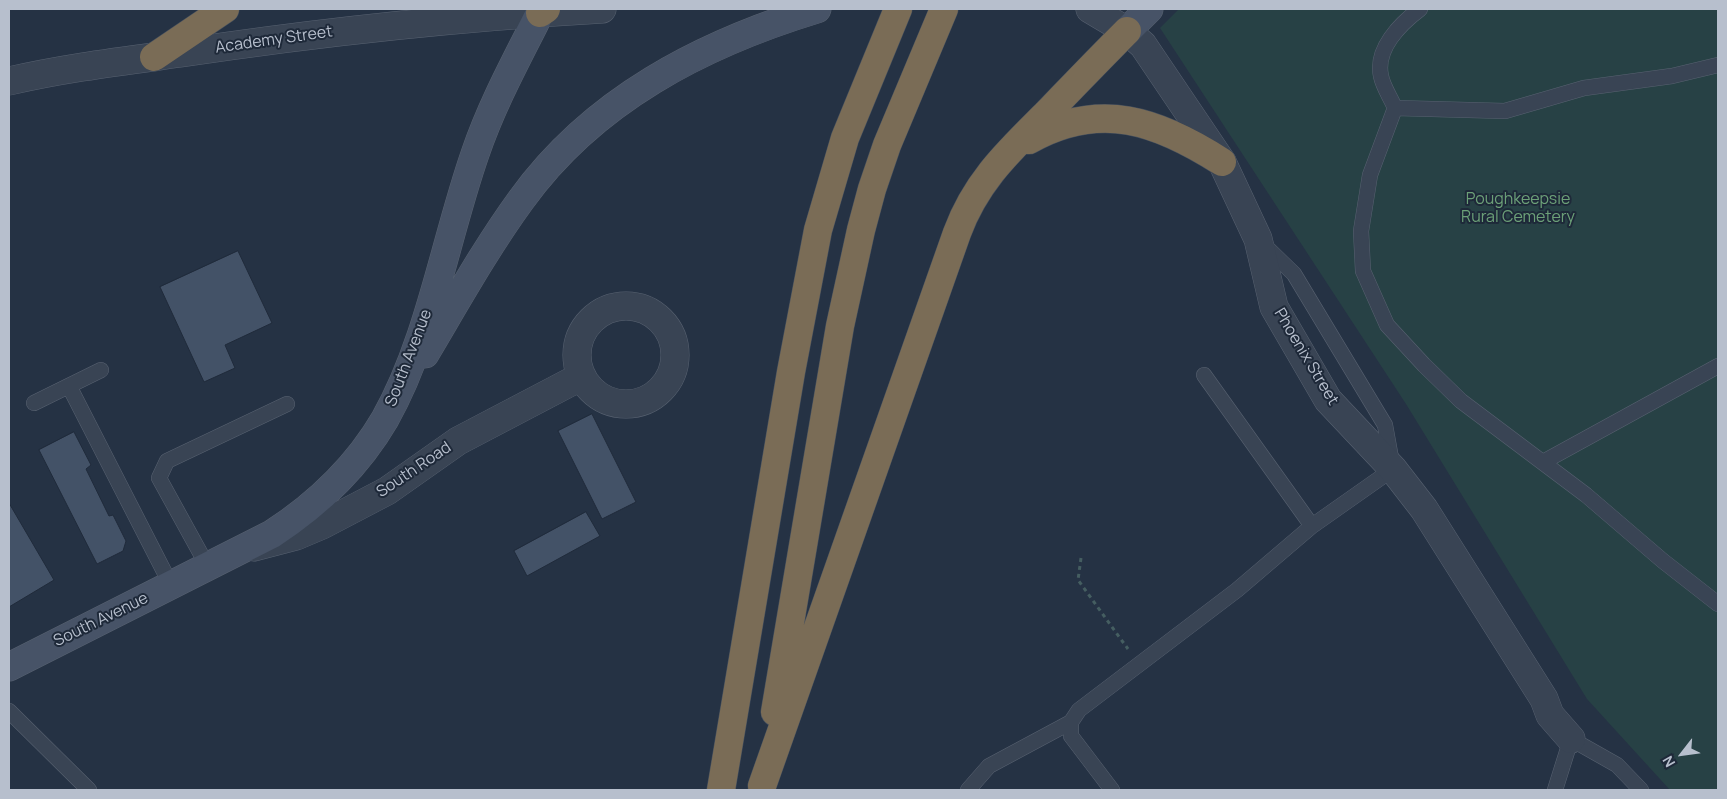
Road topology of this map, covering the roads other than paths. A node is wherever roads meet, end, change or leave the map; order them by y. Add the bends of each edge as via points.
1 (225, 9) edge
2 (602, 9) edge
3 (817, 9) edge
4 (898, 9) edge
5 (944, 9) edge
6 (1090, 9) edge
7 (1149, 9) edge
8 (1420, 9) edge
9 (542, 10) edge
10 (1127, 31) junction
11 (154, 57) junction
12 (1718, 65) edge
13 (9, 80) edge
14 (1395, 108) junction
15 (1007, 154) junction
16 (1222, 162) junction
17 (1258, 239) junction
18 (1718, 366) edge
19 (101, 370) dead end
20 (1204, 375) dead end
21 (582, 376) dead end
22 (69, 386) junction
23 (34, 404) dead end
24 (287, 404) dead end
25 (385, 419) junction
26 (1543, 462) junction
27 (1393, 469) junction
28 (1312, 526) junction
29 (240, 550) junction
30 (208, 567) junction
31 (172, 585) junction
32 (1718, 604) edge
33 (9, 666) edge
34 (9, 711) edge
35 (1071, 722) junction
36 (1572, 739) junction
37 (762, 788) edge
38 (88, 790) edge
39 (720, 790) edge
40 (968, 790) edge
41 (1112, 790) edge
42 (1555, 790) edge
43 (1641, 790) edge

1 - 11 highway
2 - 9 street
3 - 25 street via 748,32 673,67 625,97 560,154 521,199
4 - 39 highway via 867,81 830,185 808,278
5 - 37 highway via 872,189 849,280
6 - 10 street
7 - 10 street
8 - 14 lane via 1383,47 1380,75
9 - 11 street, Academy Street via 362,28
9 - 25 street, South Avenue via 504,84 475,153 415,350
10 - 15 highway
10 - 16 street, Phoenix Street via 1152,57
11 - 13 street, Academy Street
12 - 14 lane via 1672,76 1584,88 1505,111
14 - 26 lane via 1370,175 1361,231 1363,272 1387,325 1424,366 1461,401
15 - 16 highway via 1037,135 1066,123 1119,118 1167,131
15 - 37 highway via 980,184 964,216
16 - 17 street, Phoenix Street
17 - 27 lane via 1294,274 1385,425
17 - 27 street, Phoenix Street via 1274,307 1328,400
18 - 26 lane
19 - 22 lane
20 - 28 lane
21 - 29 street, South Road via 458,440 386,491 322,525 296,536
22 - 23 lane
22 - 31 lane
24 - 30 lane via 168,462 161,469 159,478
25 - 29 street, South Avenue via 368,445 327,492 272,534
26 - 32 lane
27 - 28 lane
27 - 36 street, Phoenix Street via 1430,518 1544,699 1550,715
28 - 35 lane via 1237,590 1094,696
29 - 30 street, South Avenue
30 - 31 street, South Avenue
31 - 33 street, South Avenue
34 - 38 lane
35 - 40 lane via 989,766
35 - 41 lane via 1071,736 1075,743
36 - 42 lane
36 - 43 lane via 1617,765

